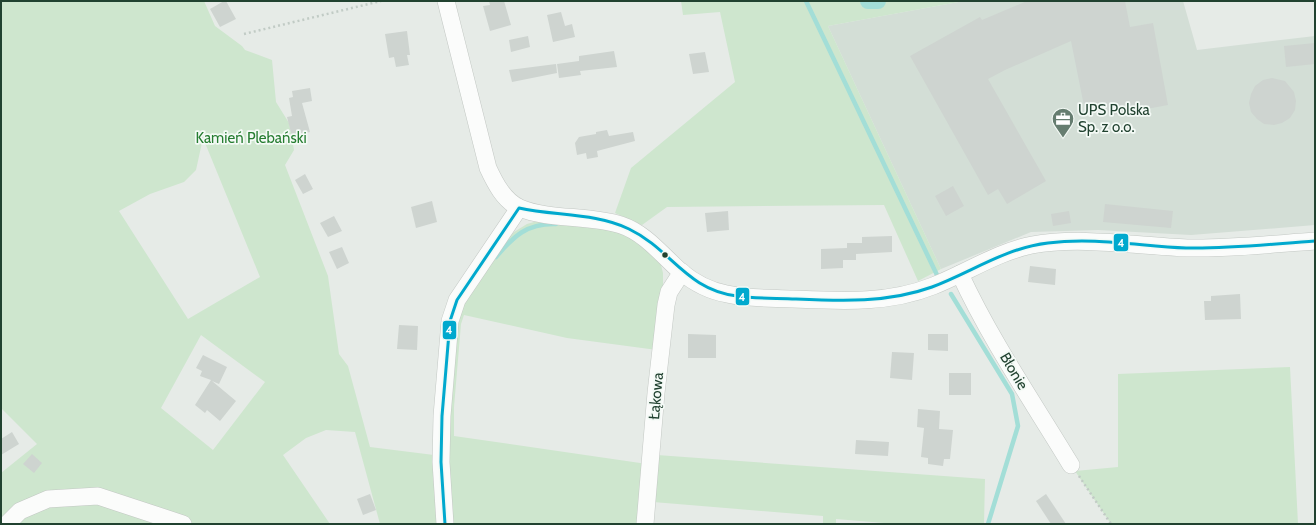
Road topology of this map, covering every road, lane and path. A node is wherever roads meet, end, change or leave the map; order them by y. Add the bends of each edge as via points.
1 (382, 1) edge
2 (446, 1) edge
3 (244, 34) dead end
4 (519, 208) junction
5 (1315, 241) edge
6 (682, 272) junction
7 (960, 274) junction
8 (1071, 465) joint
9 (7, 524) edge
10 (183, 524) edge
11 (445, 524) edge
12 (645, 524) edge
13 (1112, 524) edge

1 - 3 path
2 - 4 street via 488,168 500,190
4 - 6 street via 621,225 644,237
4 - 11 street via 457,300 450,321 441,462
5 - 7 street via 1189,248 1085,242 1051,243 1032,245 1005,253
6 - 7 street via 712,290 728,294 854,301 909,294
6 - 12 street, Łąkowa via 669,292 666,305
7 - 8 street, Błonie via 973,302
8 - 13 path
9 - 10 street via 20,511 48,499 98,496

